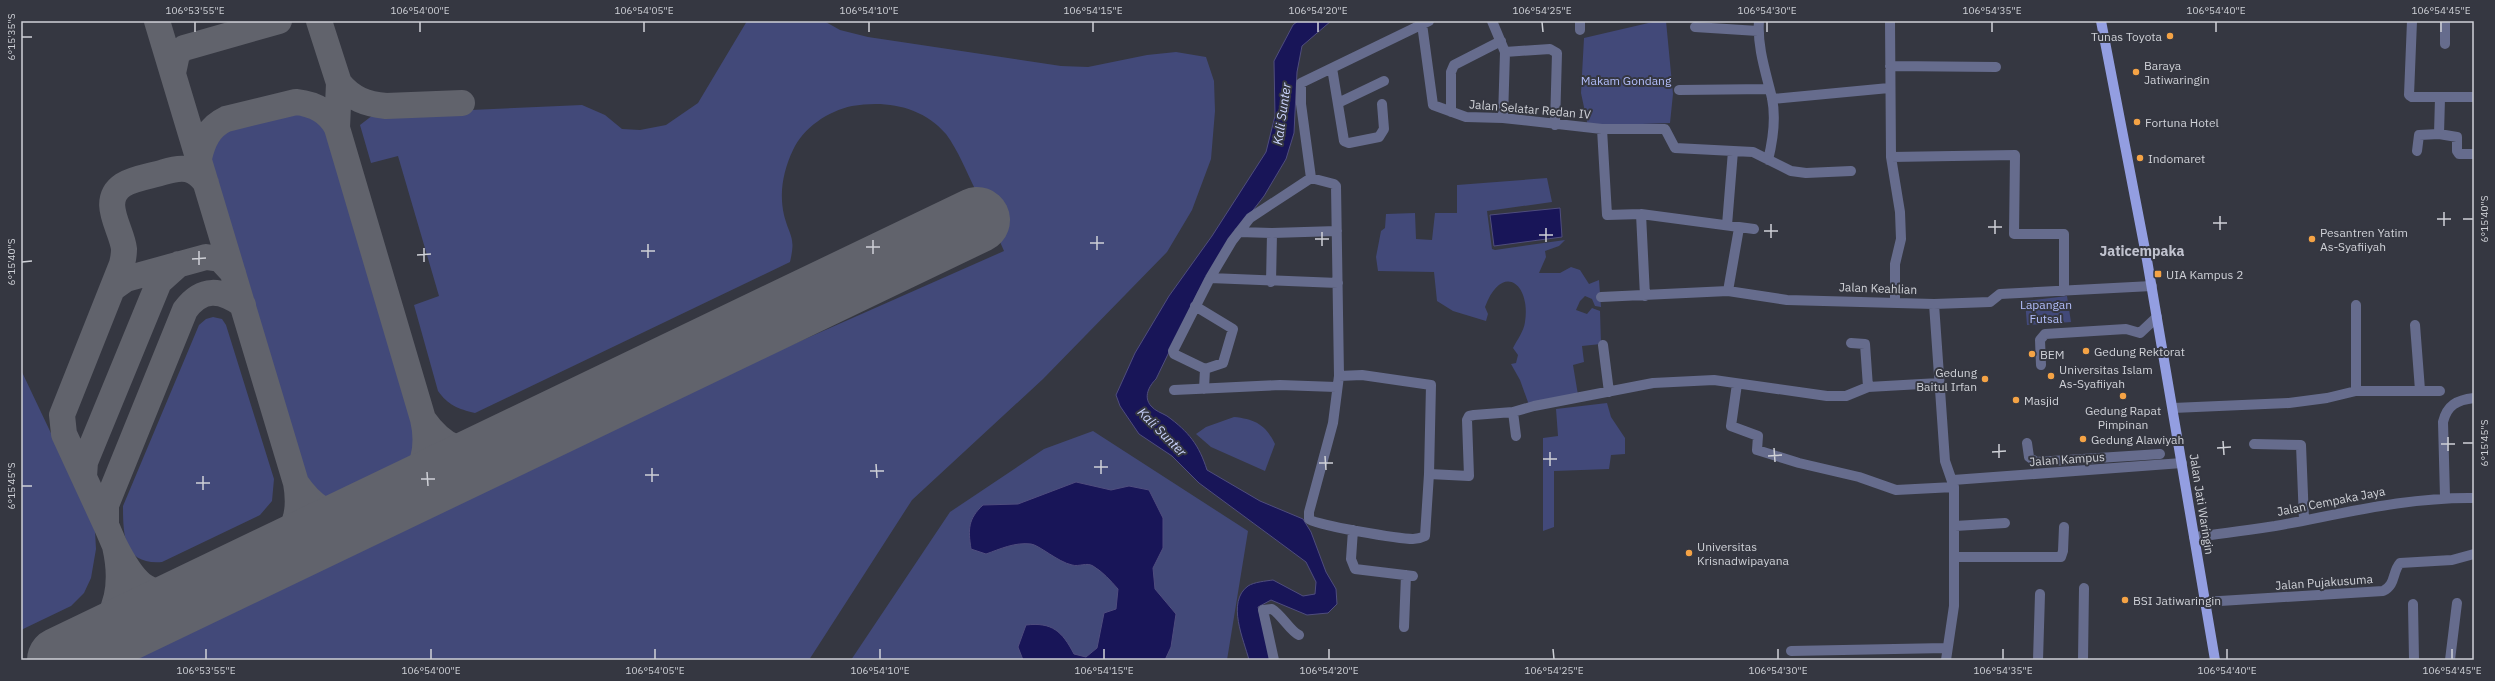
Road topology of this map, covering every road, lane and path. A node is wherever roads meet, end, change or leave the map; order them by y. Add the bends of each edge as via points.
1 (1492, 21) edge
2 (1890, 21) edge
3 (2101, 21) edge
4 (2412, 21) edge
5 (2445, 21) edge
6 (1425, 23) edge
7 (1759, 26) edge
8 (1695, 27) dead end
9 (1501, 41) junction
10 (2445, 44) dead end
11 (1505, 52) junction
12 (1890, 66) junction
13 (1996, 67) dead end
14 (1332, 68) junction
15 (1384, 81) dead end
16 (1889, 88) junction
17 (1679, 90) dead end
18 (1770, 94) junction
19 (2474, 97) edge
20 (2440, 98) junction
21 (1338, 103) junction
22 (1382, 104) dead end
23 (1451, 112) junction
24 (1504, 118) junction
25 (1555, 125) junction
26 (1602, 129) junction
27 (2439, 134) junction
28 (1733, 151) junction
29 (2417, 151) dead end
30 (2474, 154) edge
31 (1891, 157) junction
32 (1768, 160) junction
33 (1851, 171) dead end
34 (1311, 178) junction
35 (1641, 214) junction
36 (1727, 225) junction
37 (1739, 228) junction
38 (1754, 229) dead end
39 (1337, 230) junction
40 (1240, 232) junction
41 (1272, 233) junction
42 (1210, 278) junction
43 (1271, 282) junction
44 (1338, 283) junction
45 (2152, 286) junction
46 (1728, 291) junction
47 (2064, 291) junction
48 (1645, 296) junction
49 (1601, 297) dead end
50 (1895, 302) junction
51 (1934, 304) junction
52 (2356, 305) dead end
53 (1196, 306) junction
54 (2157, 316) junction
55 (2415, 325) dead end
56 (1851, 343) dead end
57 (1602, 345) dead end
58 (2041, 365) dead end
59 (1204, 369) junction
60 (1339, 376) junction
61 (1938, 383) junction
62 (1737, 384) junction
63 (1336, 387) junction
64 (1868, 387) junction
65 (1204, 389) junction
66 (1174, 390) dead end
67 (2420, 390) junction
68 (2356, 391) junction
69 (2440, 391) dead end
70 (1609, 392) junction
71 (2474, 398) edge
72 (2173, 408) junction
73 (1513, 412) junction
74 (1516, 436) dead end
75 (2027, 443) dead end
76 (2254, 444) dead end
77 (2160, 454) dead end
78 (2182, 463) junction
79 (1430, 474) junction
80 (1954, 484) junction
81 (2445, 498) junction
82 (2474, 498) edge
83 (2304, 520) junction
84 (2005, 523) dead end
85 (1955, 526) junction
86 (2064, 527) dead end
87 (1353, 530) junction
88 (2194, 537) junction
89 (2474, 554) edge
90 (1955, 557) junction
91 (2084, 588) dead end
92 (2040, 594) dead end
93 (2204, 602) junction
94 (2457, 603) dead end
95 (2413, 604) dead end
96 (1404, 627) dead end
97 (1299, 635) dead end
98 (1946, 648) junction
99 (1791, 651) dead end
100 (1274, 660) edge
101 (1946, 660) edge
102 (2038, 660) edge
103 (2083, 660) edge
104 (2215, 660) edge
105 (2414, 660) edge
106 (2450, 660) edge

1 - 9 street
2 - 12 street
3 - 45 main road, Jalan Jati Waringin
4 - 20 street via 2408,95
5 - 10 street
6 - 14 street
6 - 23 street, Jalan Selatar Redan IV via 1431,102
7 - 8 street
7 - 18 street
9 - 11 street
9 - 23 street via 1454,65 1451,72
11 - 24 street
11 - 25 street via 1550,49 1557,53
12 - 13 street
12 - 16 street
14 - 21 street
14 - 34 street via 1301,83 1301,104
15 - 21 street
16 - 18 street
16 - 31 street
17 - 18 street
18 - 32 street via 1774,131
19 - 20 street
20 - 27 street
21 - 22 street via 1342,137 1349,143 1374,139 1382,134
23 - 24 street, Jalan Selatar Redan IV via 1466,117
24 - 25 street, Jalan Selatar Redan IV
25 - 26 street, Jalan Selatar Redan IV
26 - 28 street via 1665,129 1669,133 1672,147 1675,148
26 - 35 street, Jalan Selatar Redan IV via 1607,215
27 - 29 street via 2419,135
27 - 30 street via 2457,137 2459,154
28 - 32 street via 1753,152
28 - 36 street
31 - 47 street via 2015,156 2014,234 2064,234
31 - 50 street via 1900,212 1901,239 1895,264
32 - 33 street via 1791,171 1806,173
34 - 39 street via 1335,185
34 - 40 street via 1256,214
35 - 36 street
35 - 48 street
36 - 37 street
37 - 38 street
37 - 46 street
39 - 41 street
39 - 44 street
40 - 41 street
40 - 42 street
41 - 43 street
42 - 43 street
42 - 53 street
43 - 44 street
44 - 60 street
45 - 47 street, Jalan Keahlian
45 - 54 main road, Jalan Jati Waringin
46 - 48 street, Jalan Keahlian
46 - 50 street, Jalan Keahlian via 1787,300
47 - 51 street, Jalan Keahlian via 2000,294 1990,302
48 - 49 street, Jalan Keahlian
50 - 51 street, Jalan Keahlian
51 - 61 street
52 - 68 street
53 - 59 street via 1173,350 1174,354
53 - 59 street via 1233,329 1222,363
54 - 58 street via 2140,333 2126,329 2045,334 2040,340
54 - 72 main road, Jalan Jati Waringin
55 - 67 street
56 - 64 street via 1865,344
57 - 70 street
59 - 65 street
60 - 63 street
60 - 79 street via 1362,376 1430,386
61 - 64 street
61 - 80 street via 1945,460
62 - 64 street via 1827,396 1846,396
62 - 70 street via 1714,380 1653,383
62 - 80 street, Jalan Kampus via 1731,426 1758,436 1758,450 1799,463 1860,477 1896,490
63 - 65 street via 1280,384
63 - 87 street via 1333,423 1309,512 1310,519 1322,524
65 - 66 street
67 - 68 street
67 - 69 street
68 - 72 street via 2289,403
70 - 73 street
71 - 81 street via 2461,400 2446,411 2443,422
72 - 78 main road, Jalan Jati Waringin
73 - 74 street
73 - 79 street via 1469,416 1469,476
75 - 77 street via 2029,457 2036,462
76 - 83 street via 2301,445
78 - 80 street, Jalan Kampus
78 - 88 main road, Jalan Jati Waringin
79 - 87 street via 1425,536 1413,539
80 - 85 street
81 - 82 street, Jalan Cempaka Jaya
81 - 83 street, Jalan Cempaka Jaya via 2391,503
83 - 88 street, Jalan Cempaka Jaya
84 - 85 street
85 - 90 street
86 - 90 street via 2061,557
87 - 96 street via 1351,559 1355,569 1409,575
88 - 93 main road, Jalan Jati Waringin
89 - 93 street, Jalan Pujakusuma via 2452,560 2400,563 2396,567 2392,585 2383,591
90 - 98 street via 1954,606
91 - 103 street
92 - 102 street
93 - 104 main road, Jalan Jati Waringin
94 - 106 street
95 - 105 street
97 - 100 street via 1277,612 1272,609 1263,610
98 - 99 street
98 - 101 street

